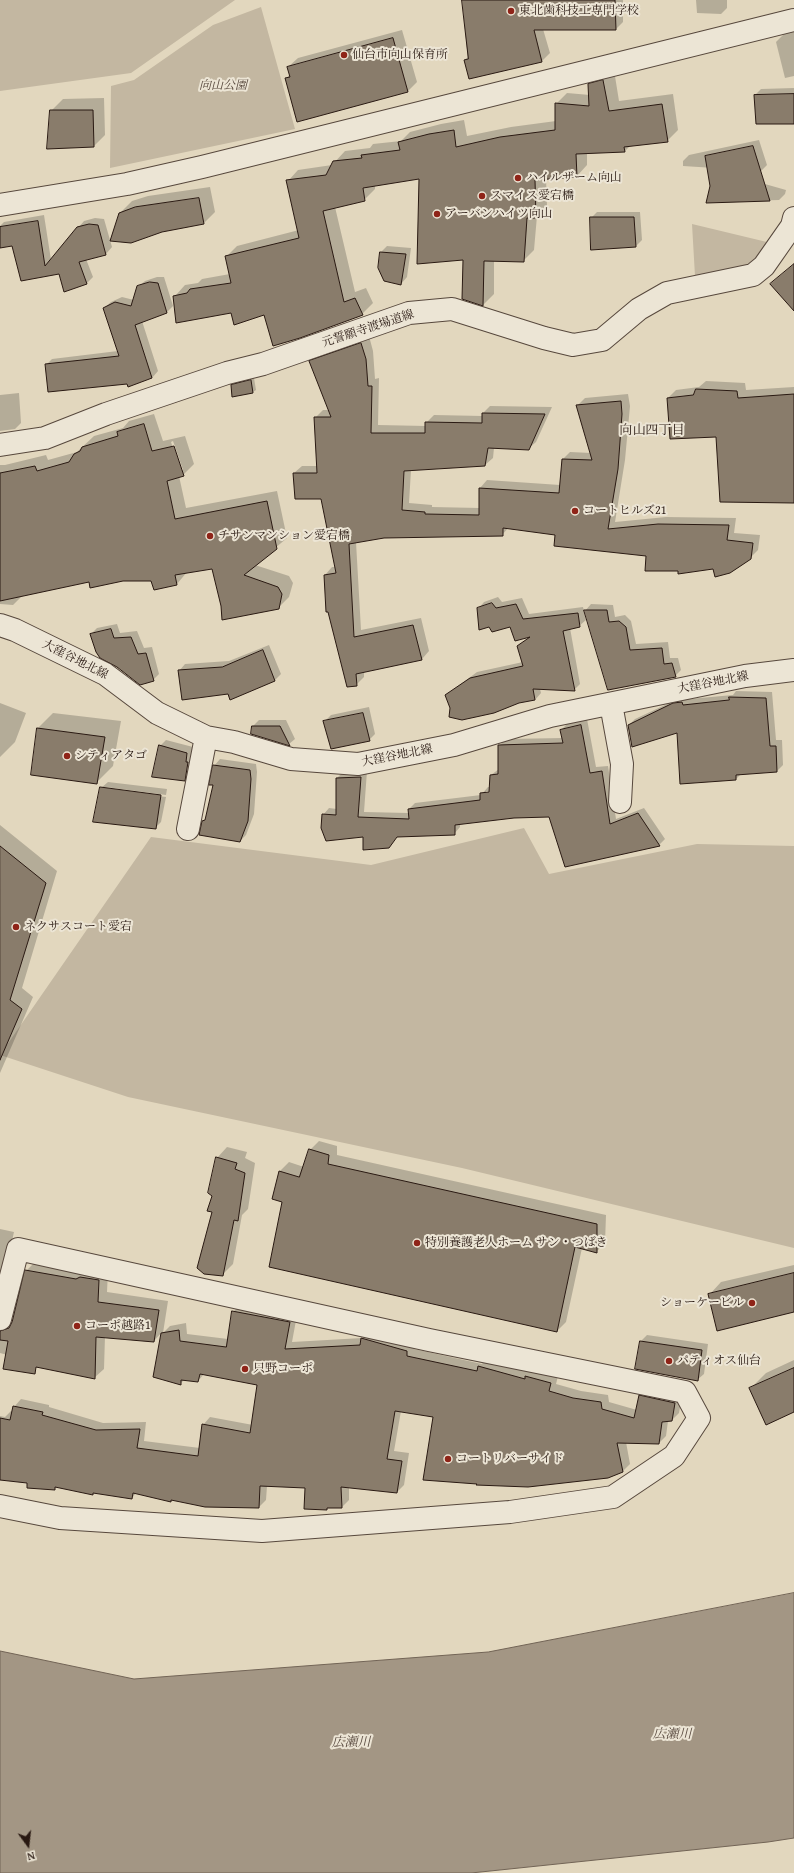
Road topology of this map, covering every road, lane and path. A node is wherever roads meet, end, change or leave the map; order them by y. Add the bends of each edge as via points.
1 (794, 20) edge
2 (0, 205) edge
3 (794, 218) edge
4 (0, 445) edge
5 (0, 625) edge
6 (794, 670) edge
7 (611, 704) junction
8 (206, 737) junction
9 (620, 802) dead end
10 (188, 829) dead end
11 (0, 1319) edge
12 (0, 1506) edge

1 - 2 street via 202,167 121,185
3 - 4 street, 元誓願寺渡場道線 via 792,226 764,266 753,275 667,293 638,309 602,340 573,345 452,309 409,313 263,364 227,372 44,438
5 - 8 street, 大窪谷地北線 via 105,674 157,713
6 - 7 street, 大窪谷地北線 via 745,676
7 - 8 street, 大窪谷地北線 via 550,716 454,745 358,764 291,759 234,742
7 - 9 street via 622,764
8 - 10 street
11 - 12 street via 18,1249 429,1340 685,1392 698,1418 674,1456 613,1497 510,1512 262,1531 60,1518

